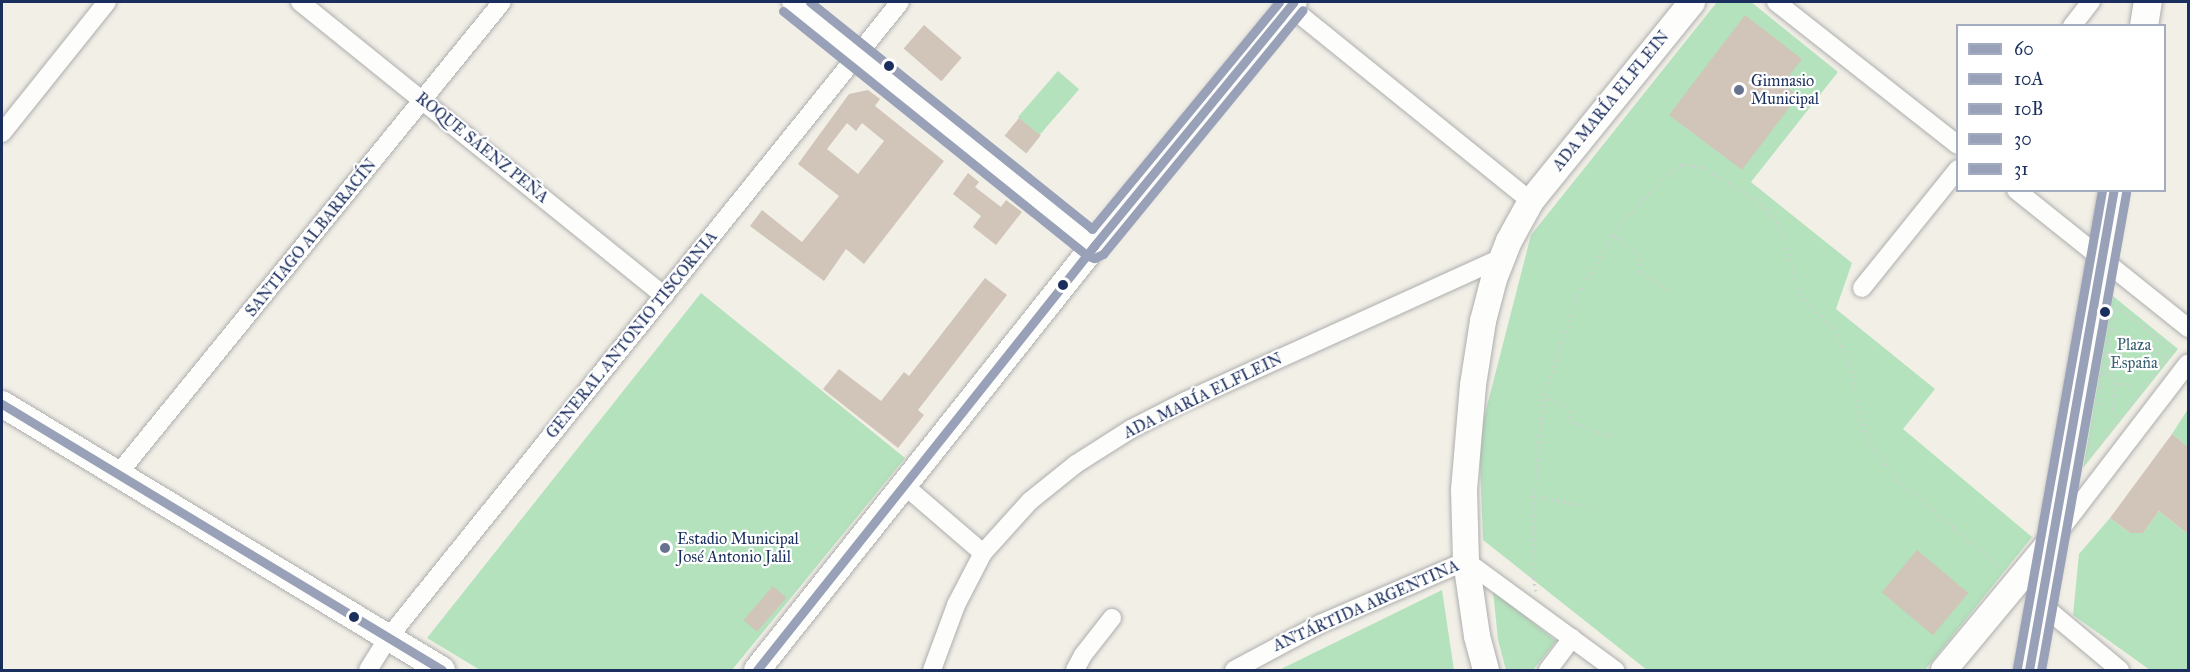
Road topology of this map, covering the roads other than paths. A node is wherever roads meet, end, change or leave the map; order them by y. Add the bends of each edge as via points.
1 (107, 2) edge
2 (300, 2) edge
3 (502, 2) edge
4 (791, 2) edge
5 (900, 2) edge
6 (1692, 2) edge
7 (1776, 2) edge
8 (2091, 2) edge
9 (2148, 2) edge
10 (1289, 3) edge
11 (2074, 24) edge
12 (2144, 24) edge
13 (857, 55) junction
14 (423, 100) junction
15 (2, 132) edge
16 (1956, 143) edge
17 (1956, 171) edge
18 (2019, 192) edge
19 (2114, 192) edge
20 (1531, 201) junction
21 (1094, 246) junction
22 (1503, 257) junction
23 (2102, 258) junction
24 (1862, 288) dead end
25 (664, 296) junction
26 (2188, 328) edge
27 (2188, 363) edge
28 (2, 404) edge
29 (118, 474) junction
30 (905, 486) junction
31 (2052, 540) junction
32 (983, 553) junction
33 (1466, 561) junction
34 (2041, 604) junction
35 (1113, 618) dead end
36 (388, 638) junction
37 (1572, 638) junction
38 (368, 670) edge
39 (442, 670) edge
40 (757, 670) edge
41 (932, 670) edge
42 (1075, 670) edge
43 (1234, 670) edge
44 (1486, 670) edge
45 (1548, 670) edge
46 (1615, 670) edge
47 (1944, 670) edge
48 (2029, 670) edge
49 (2120, 670) edge

1 - 15 street
2 - 14 street, ROQUE SÁENZ PEÑA
3 - 14 street, SANTIAGO ALBARRACÍN
4 - 13 street
5 - 13 street, GENERAL ANTONIO TISCORNIA
6 - 20 street, ADA MARÍA ELFLEIN
7 - 16 street
8 - 11 street
9 - 12 main road
10 - 20 street
10 - 21 street
13 - 21 street
13 - 25 street, GENERAL ANTONIO TISCORNIA
14 - 25 street, ROQUE SÁENZ PEÑA
14 - 29 street, SANTIAGO ALBARRACÍN
17 - 24 street
18 - 23 street
19 - 23 main road
20 - 22 street, ADA MARÍA ELFLEIN
21 - 30 street
22 - 32 street, ADA MARÍA ELFLEIN via 1131,429 1076,464 1030,501
22 - 33 street, ADA MARÍA ELFLEIN via 1483,321 1473,386 1464,490
23 - 26 street
23 - 31 main road
25 - 36 street, GENERAL ANTONIO TISCORNIA
27 - 31 street
28 - 29 street
29 - 36 street
30 - 32 street
30 - 40 street
31 - 34 main road
31 - 47 street
32 - 41 street, ADA MARÍA ELFLEIN via 956,605
33 - 37 street
33 - 43 street, ANTÁRTIDA ARGENTINA via 1320,624
33 - 44 street, ADA MARÍA ELFLEIN
34 - 48 main road
34 - 49 street
35 - 42 street
36 - 38 street, GENERAL ANTONIO TISCORNIA
36 - 39 street
37 - 45 street
37 - 46 street

